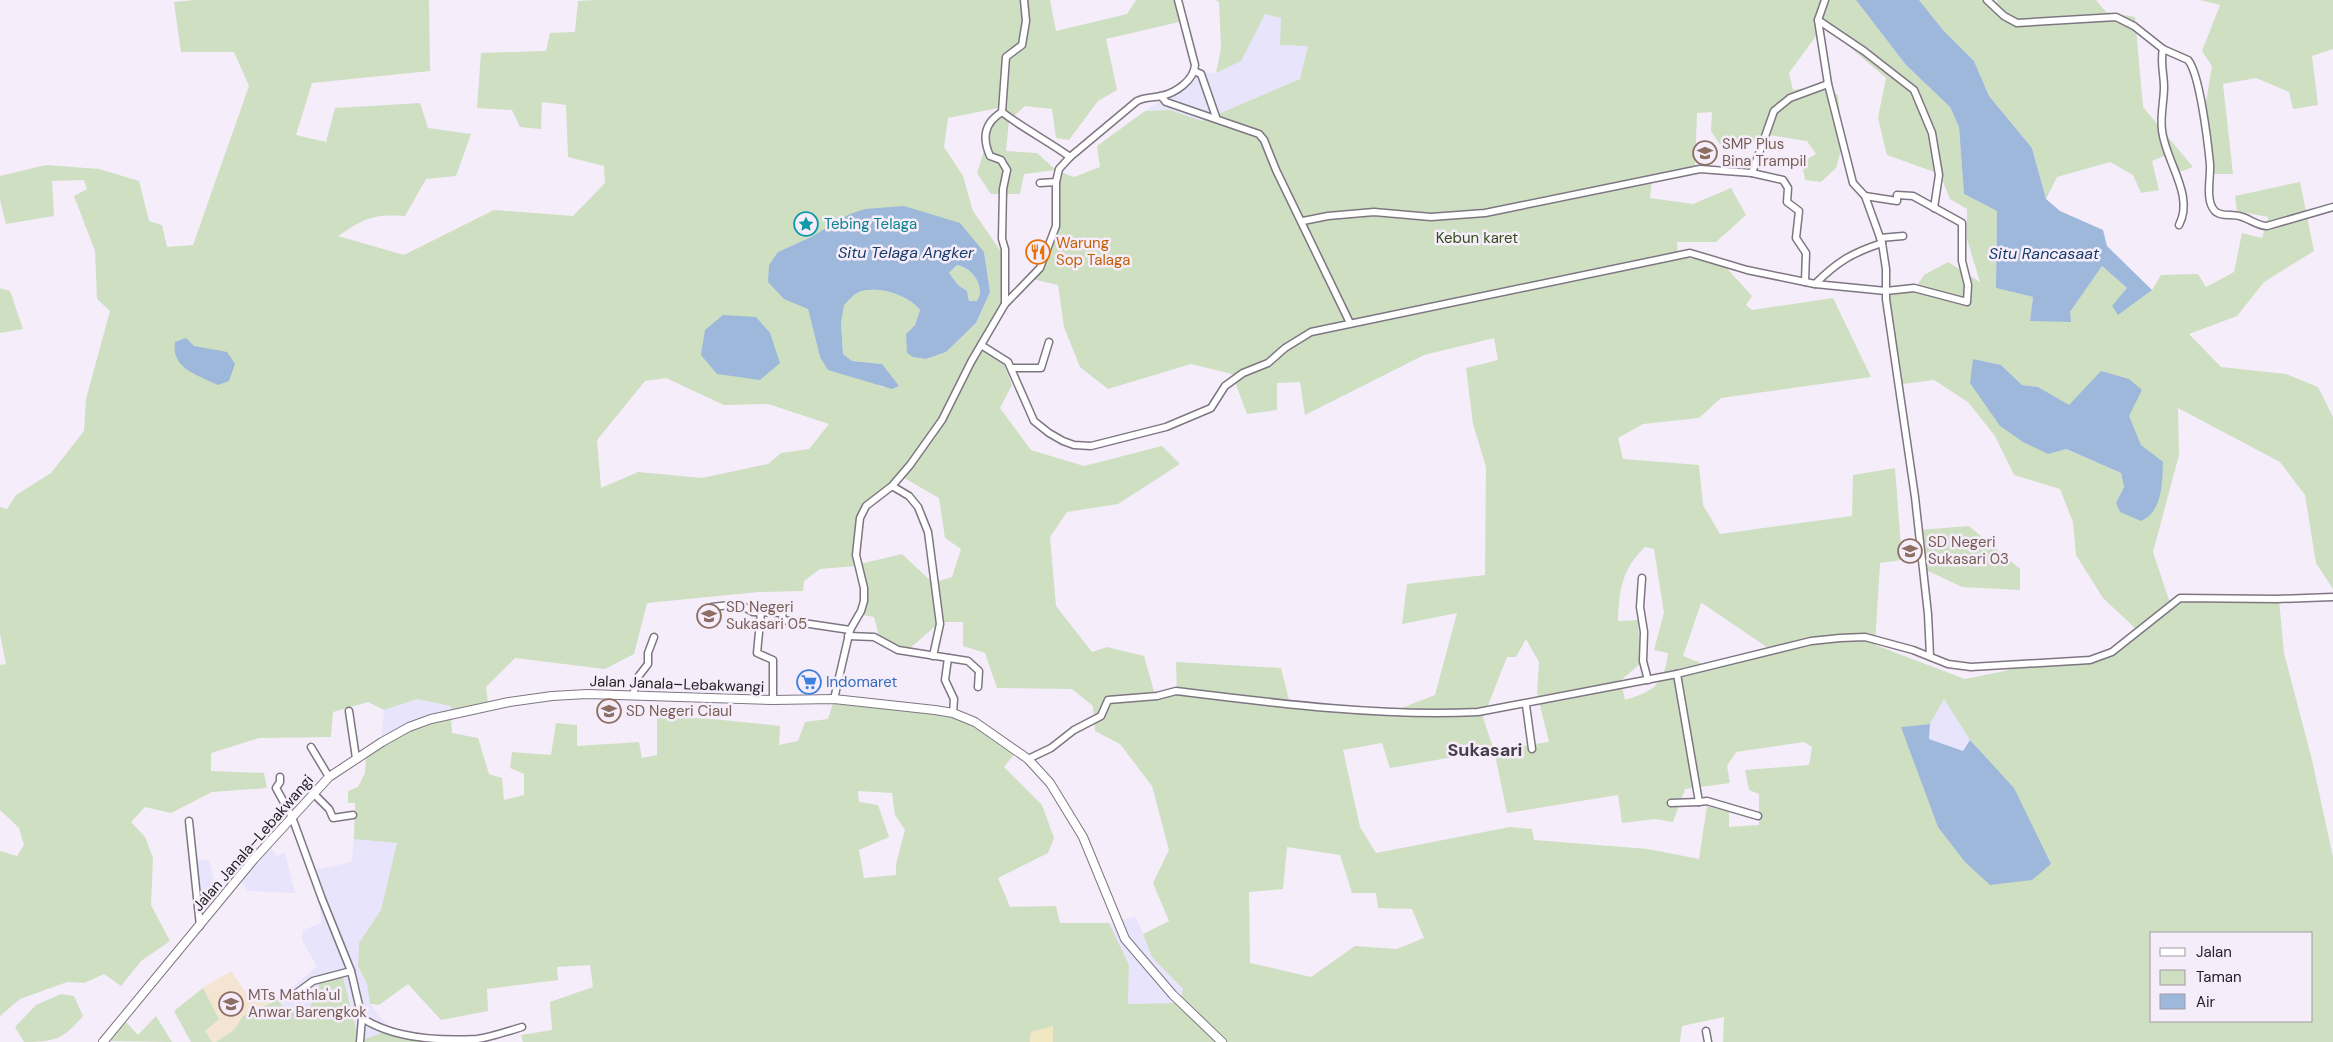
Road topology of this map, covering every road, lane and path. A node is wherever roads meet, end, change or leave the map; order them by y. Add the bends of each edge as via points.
1 (1024, 0) edge
2 (1178, 0) edge
3 (1825, 0) edge
4 (1987, 0) edge
5 (1818, 20) junction
6 (2163, 49) junction
7 (1194, 71) junction
8 (1828, 84) junction
9 (1161, 96) junction
10 (1002, 112) junction
11 (1216, 117) junction
12 (1070, 157) junction
13 (1752, 173) junction
14 (1056, 182) junction
15 (1040, 183) dead end
16 (1865, 196) junction
17 (2333, 207) edge
18 (1934, 208) junction
19 (1303, 221) junction
20 (2179, 225) dead end
21 (1903, 236) dead end
22 (1881, 241) junction
23 (1805, 282) junction
24 (1815, 284) junction
25 (1886, 291) junction
26 (1005, 304) junction
27 (1350, 323) junction
28 (1049, 342) dead end
29 (981, 345) junction
30 (1012, 368) junction
31 (892, 486) junction
32 (1642, 578) dead end
33 (2333, 597) edge
34 (712, 607) dead end
35 (761, 612) junction
36 (849, 633) junction
37 (654, 637) dead end
38 (933, 656) junction
39 (1930, 656) junction
40 (948, 658) junction
41 (1677, 674) junction
42 (1648, 680) junction
43 (978, 688) dead end
44 (633, 695) junction
45 (834, 699) junction
46 (773, 700) junction
47 (1526, 705) junction
48 (349, 711) dead end
49 (953, 713) junction
50 (311, 747) dead end
51 (1532, 750) dead end
52 (356, 758) junction
53 (1028, 759) junction
54 (280, 777) dead end
55 (328, 777) junction
56 (312, 793) junction
57 (1699, 802) junction
58 (1671, 803) dead end
59 (352, 815) dead end
60 (1758, 816) dead end
61 (292, 817) junction
62 (189, 821) dead end
63 (200, 926) junction
64 (351, 971) junction
65 (294, 995) dead end
66 (362, 1018) junction
67 (522, 1027) dead end
68 (1706, 1032) dead end
69 (103, 1042) edge
70 (360, 1042) edge
71 (1222, 1042) edge
72 (1708, 1042) edge

1 - 10 street via 1026,20 1022,45 1006,57
2 - 7 street
3 - 5 street
4 - 6 street via 2017,23 2116,17 2134,26
5 - 8 street
5 - 18 street via 1914,90 1932,133 1939,175
6 - 17 street via 2188,60 2195,72 2209,158 2210,199 2218,214 2239,216 2267,226
6 - 20 street via 2162,130 2185,202
7 - 9 street via 1182,86
7 - 11 street via 1201,74
8 - 13 street via 1790,98 1774,111
8 - 16 street via 1853,183
9 - 11 street via 1180,108
9 - 12 street via 1137,101
10 - 12 street via 1026,131 1048,141
10 - 26 street via 988,124 985,134 990,156 1001,160 1007,170 1003,189 1002,239 1005,249
11 - 19 street via 1259,134
12 - 14 street via 1060,169
13 - 19 street via 1700,169 1485,213 1431,217 1374,212
13 - 23 street via 1784,180 1788,188 1787,202 1799,211 1796,238 1806,253
14 - 15 street
14 - 26 street via 1056,226 1046,254 1034,274
16 - 18 street via 1897,201 1897,195 1913,196
16 - 22 street
18 - 25 street via 1962,223 1967,302 1914,288
19 - 27 street
21 - 22 street
22 - 24 street via 1836,264
22 - 25 street
23 - 24 street
23 - 27 street via 1747,270 1690,253
24 - 25 street
25 - 39 street via 1915,498
26 - 29 street
27 - 30 street via 1310,332 1268,363 1243,373 1226,386 1211,408 1166,427 1091,446 1063,441 1034,421
28 - 30 street via 1041,368
29 - 30 street via 999,354
29 - 31 street via 942,420
31 - 36 street via 866,506 860,518 856,555 864,601
31 - 38 street via 909,496 918,507 928,532 940,624
32 - 42 street via 1643,661
33 - 39 street via 2180,598 2112,652 2090,660 1971,667 1948,664
34 - 35 street via 739,604 753,612
35 - 36 street via 782,613 783,620
35 - 46 street via 757,653 773,660
36 - 38 street via 874,637 898,650
36 - 45 street
37 - 44 street via 648,664 638,677
38 - 40 street
39 - 41 street via 1865,637 1840,638 1811,641
40 - 43 street via 974,665 979,671
40 - 49 street via 945,680 954,699
41 - 42 street
41 - 57 street
42 - 47 street
44 - 46 main road, Jalan Janala–Lebakwangi
44 - 52 main road, Jalan Janala–Lebakwangi via 552,696 431,719
45 - 46 main road, Jalan Janala–Lebakwangi
45 - 49 main road, Jalan Janala–Lebakwangi
47 - 51 street
47 - 53 street via 1446,714 1176,691 1108,700 1101,716
48 - 52 street
49 - 53 main road, Jalan Janala–Lebakwangi via 976,722
50 - 55 street
52 - 55 main road, Jalan Janala–Lebakwangi
53 - 71 main road, Jalan Janala–Lebakwangi via 1050,783 1083,837 1125,939 1173,995
54 - 61 street via 276,788
55 - 56 main road, Jalan Janala–Lebakwangi
56 - 59 street via 323,801 333,818
56 - 61 main road, Jalan Janala–Lebakwangi
57 - 58 street
57 - 60 street via 1707,801
61 - 63 main road, Jalan Janala–Lebakwangi
61 - 64 street
62 - 63 street
63 - 69 main road, Jalan Janala–Lebakwangi
64 - 65 street via 313,981
64 - 66 street
66 - 67 street via 385,1029 418,1037 478,1039
66 - 70 street
68 - 72 street

